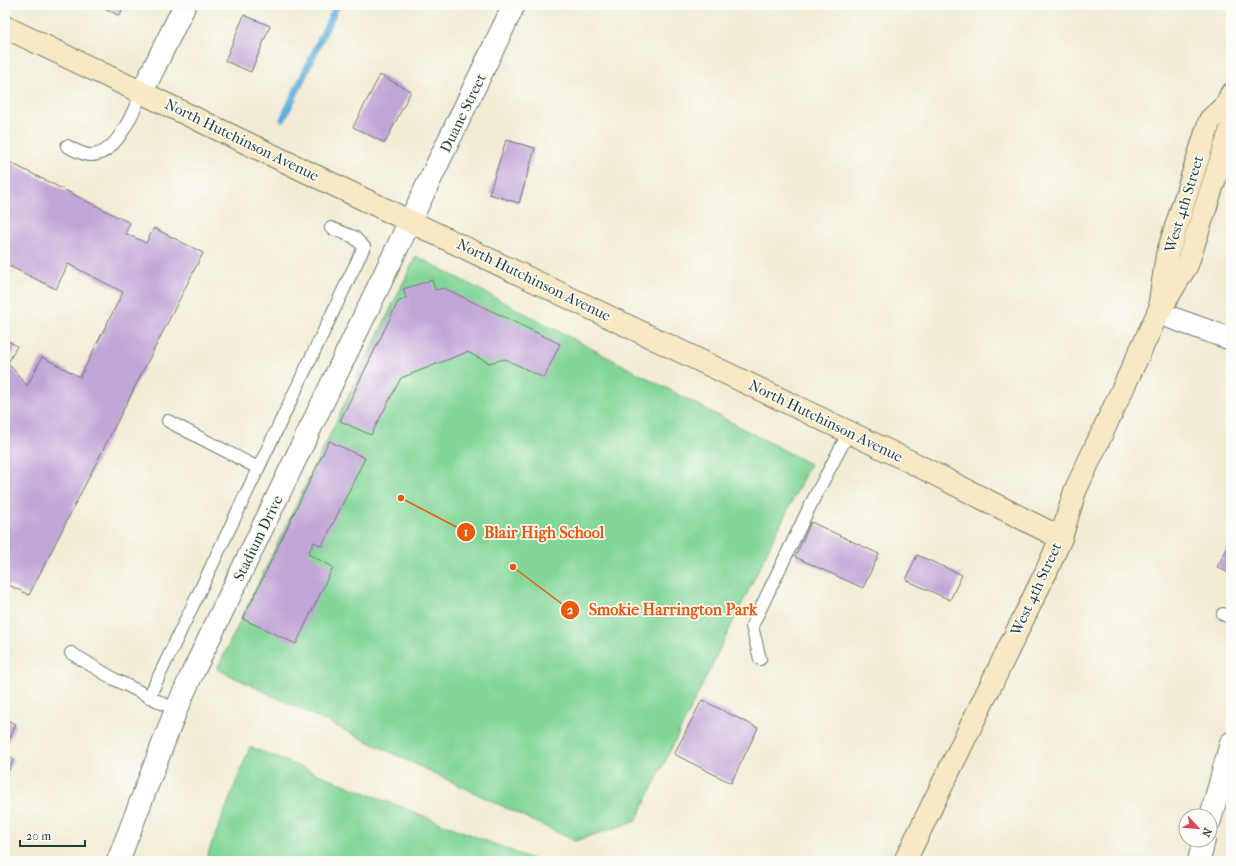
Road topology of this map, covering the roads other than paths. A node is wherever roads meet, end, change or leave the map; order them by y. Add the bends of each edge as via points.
1 (185, 5) edge
2 (514, 5) edge
3 (5, 27) edge
4 (142, 92) junction
5 (1230, 107) edge
6 (1231, 129) edge
7 (67, 146) dead end
8 (410, 220) junction
9 (332, 228) dead end
10 (1158, 312) junction
11 (1231, 339) edge
12 (168, 421) dead end
13 (849, 432) junction
14 (258, 468) junction
15 (1061, 538) junction
16 (71, 653) dead end
17 (760, 659) dead end
18 (149, 697) junction
19 (176, 710) junction
20 (1231, 743) edge
21 (1213, 808) edge
22 (1202, 848) edge
23 (118, 861) edge
24 (905, 861) edge
25 (1199, 861) edge

1 - 4 street
2 - 8 street, Duane Street
3 - 4 main road, North Hutchinson Avenue
4 - 7 lane via 122,131 105,150 91,155
4 - 8 main road, North Hutchinson Avenue
5 - 10 main road, West 4th Street via 1210,120 1168,255
6 - 10 main road, West 4th Street via 1187,265
8 - 13 main road, North Hutchinson Avenue
8 - 19 street, Stadium Drive
9 - 14 lane via 354,237 364,247
10 - 11 street
10 - 15 main road, West 4th Street via 1075,491
12 - 14 lane
13 - 15 main road, North Hutchinson Avenue
13 - 17 lane via 752,626
14 - 18 lane
15 - 24 main road, West 4th Street
16 - 18 lane
18 - 19 lane
19 - 23 street, Stadium Drive
20 - 21 street
22 - 25 street

